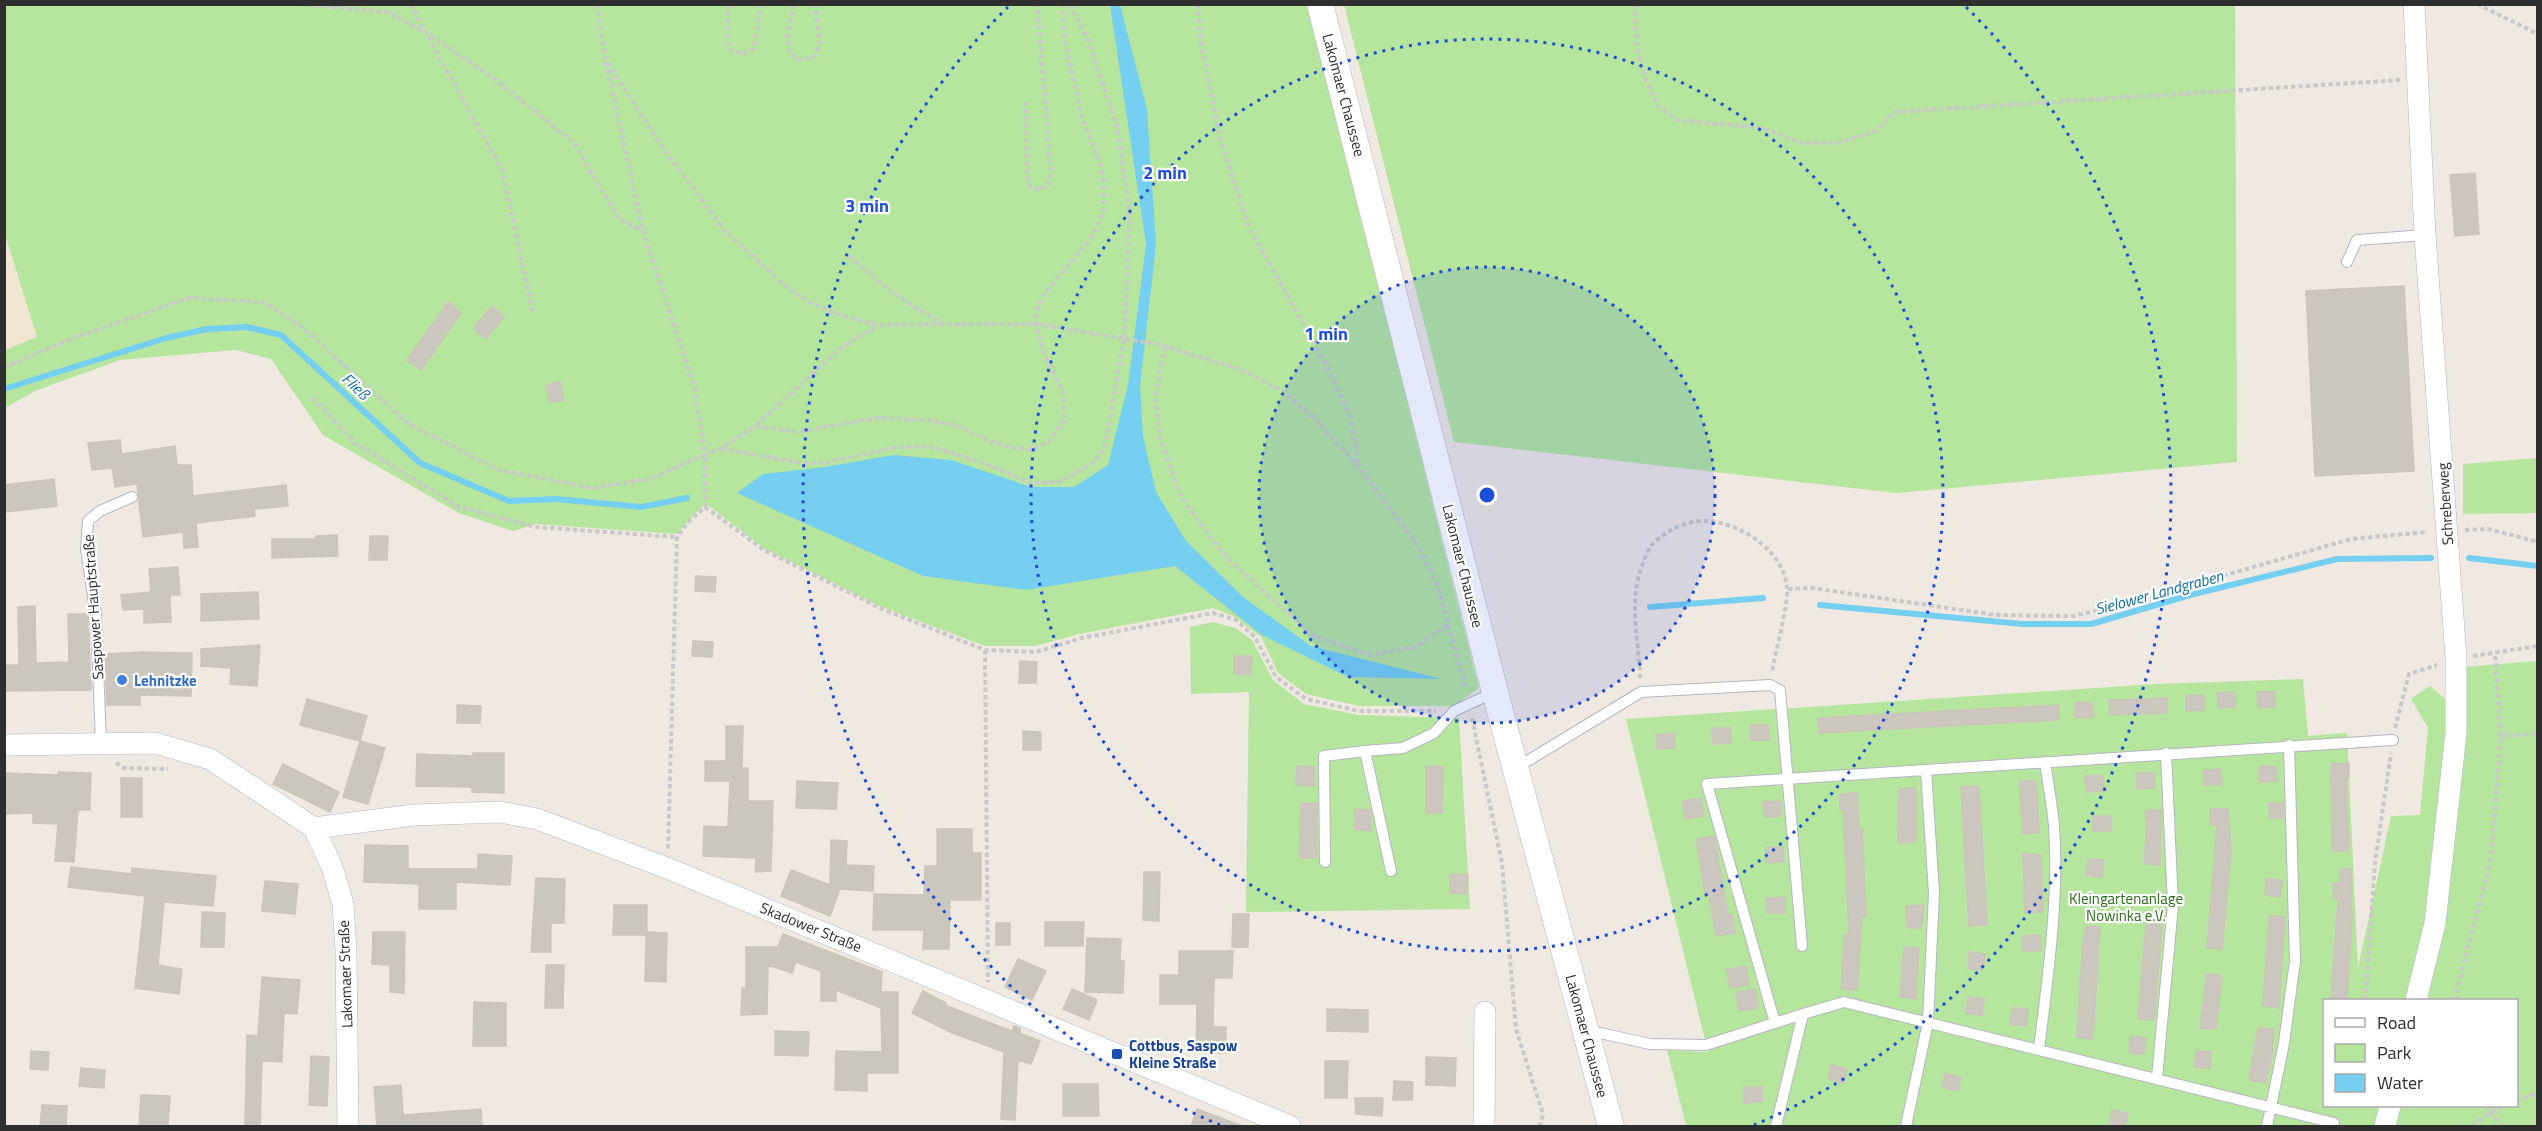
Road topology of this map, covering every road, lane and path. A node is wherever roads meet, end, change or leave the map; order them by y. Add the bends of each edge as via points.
1 (302, 4) edge
2 (410, 4) edge
3 (597, 4) edge
4 (729, 4) edge
5 (761, 4) edge
6 (793, 4) edge
7 (1037, 4) edge
8 (1062, 4) edge
9 (1070, 4) edge
10 (1197, 4) edge
11 (1320, 4) edge
12 (1635, 4) edge
13 (2414, 4) edge
14 (2477, 4) edge
15 (814, 5) edge
16 (426, 33) junction
17 (2538, 34) edge
18 (605, 59) junction
19 (2418, 79) junction
20 (1026, 100) dead end
21 (643, 231) junction
22 (2425, 235) junction
23 (849, 256) dead end
24 (2347, 262) dead end
25 (533, 313) dead end
26 (1036, 324) junction
27 (878, 325) junction
28 (946, 327) junction
29 (1124, 339) junction
30 (1165, 346) junction
31 (4, 367) edge
32 (313, 398) dead end
33 (756, 426) junction
34 (721, 448) junction
35 (705, 455) junction
36 (1359, 467) junction
37 (132, 497) dead end
38 (705, 507) junction
39 (2447, 531) junction
40 (677, 537) junction
41 (2538, 542) edge
42 (1788, 589) junction
43 (1450, 622) junction
44 (2538, 646) edge
45 (985, 650) junction
46 (2495, 653) junction
47 (2456, 658) junction
48 (1770, 685) junction
49 (1495, 692) junction
50 (1641, 692) junction
51 (1469, 704) junction
52 (1454, 711) junction
53 (2538, 734) edge
54 (2501, 736) junction
55 (2393, 740) junction
56 (4, 745) edge
57 (2289, 746) junction
58 (105, 751) junction
59 (1365, 751) junction
60 (2166, 753) junction
61 (2045, 762) junction
62 (171, 769) dead end
63 (1516, 769) junction
64 (1926, 770) junction
65 (1789, 779) junction
66 (314, 828) junction
67 (1325, 862) dead end
68 (667, 868) junction
69 (1391, 871) dead end
70 (1802, 946) dead end
71 (2365, 999) edge
72 (2416, 999) edge
73 (2454, 999) edge
74 (988, 1001) junction
75 (1485, 1012) dead end
76 (1803, 1014) junction
77 (1928, 1022) junction
78 (1775, 1023) junction
79 (1586, 1030) junction
80 (2039, 1050) junction
81 (2157, 1078) junction
82 (2538, 1092) edge
83 (2518, 1101) edge
84 (2272, 1107) junction
85 (2390, 1107) edge
86 (2486, 1107) edge
87 (2502, 1107) edge
88 (2490, 1112) junction
89 (2334, 1123) dead end
90 (348, 1126) edge
91 (1290, 1126) edge
92 (1485, 1126) edge
93 (1540, 1126) edge
94 (1611, 1126) edge
95 (1776, 1126) edge
96 (1906, 1126) edge
97 (2267, 1126) edge
98 (2385, 1126) edge
99 (2473, 1126) edge
100 (2502, 1126) edge

1 - 16 path via 387,12
2 - 16 path
3 - 18 path
4 - 5 path via 727,39 731,50 743,54 754,48
6 - 15 path via 789,51 798,60 814,57 820,44
7 - 20 path via 1051,172 1049,184 1038,190 1030,186 1027,176
8 - 26 path via 1066,45 1082,118 1101,166 1103,211 1088,242 1043,295
9 - 29 path via 1088,40 1117,126 1130,216
10 - 36 path via 1221,142 1248,225 1327,366 1350,416
11 - 49 street, Lakomaer Chaussee
12 - 19 path via 1637,47 1644,76 1659,107 1677,120 1763,128 1801,143 1839,143 1876,131 1894,112
13 - 19 street, Schreberweg
14 - 17 path
16 - 21 path via 496,80 574,143 620,220
16 - 25 path via 502,170
18 - 21 path
18 - 27 path via 658,141 725,231 784,285 809,302
19 - 22 street, Schreberweg
21 - 35 path via 694,386
22 - 24 lane via 2357,240
22 - 39 street, Schreberweg
23 - 28 path via 894,294
26 - 28 path
26 - 29 path
26 - 33 path via 1044,353 1063,393 1065,419 1047,442 1032,449 1013,448 956,425 926,420 876,418 797,432
27 - 28 path
27 - 33 path via 842,347
29 - 30 path
29 - 34 path via 1105,447 1093,463 1059,482 1030,483 934,447 897,447 824,463 803,463
30 - 36 path via 1240,369 1282,391 1314,418
30 - 43 path via 1155,396 1160,438 1182,499 1224,555 1313,636 1370,655 1416,647
31 - 35 path via 188,298 264,302 302,327 406,423 499,470 593,488 649,479
32 - 40 path via 355,443 459,507 536,527
33 - 34 path
34 - 35 path
35 - 38 path
36 - 43 path via 1416,543
37 - 58 lane, Saspower Hauptstraße via 88,520 86,549 96,616
38 - 40 path
38 - 45 path via 764,550 882,609
39 - 41 path via 2488,529
39 - 42 path via 2351,539 2073,616 1996,615 1812,588
39 - 47 street, Schreberweg
40 - 68 path
42 - 48 path
42 - 50 path via 1784,571 1768,548 1739,530 1709,521 1679,525 1651,545 1638,576 1633,605
43 - 51 path
44 - 46 path
45 - 52 path via 1036,652 1082,638 1212,613 1236,620 1255,637 1276,677 1306,699 1359,711
45 - 74 path
46 - 47 path
46 - 54 path
47 - 55 path via 2409,674
47 - 72 street, Schreberweg via 2456,733 2435,924
48 - 50 lane
48 - 65 lane via 1780,690
49 - 51 lane
49 - 63 street, Lakomaer Chaussee
50 - 63 lane
51 - 52 lane
51 - 93 path via 1502,863 1516,1029 1543,1114
52 - 59 lane via 1434,733 1403,748
53 - 54 path
54 - 73 path via 2490,865
55 - 57 lane
55 - 71 path via 2375,863
56 - 58 street
57 - 60 lane
57 - 84 lane via 2295,961
58 - 62 path via 124,768
58 - 66 street via 155,743 210,759
59 - 67 lane via 1324,756
59 - 69 lane
60 - 61 lane
60 - 81 lane via 2174,905
61 - 64 lane
61 - 80 lane via 2054,825 2053,882 2050,965
63 - 79 street, Lakomaer Chaussee
64 - 65 lane
64 - 77 lane via 1934,893
65 - 70 lane
65 - 78 lane via 1707,784
66 - 68 street, Skadower Straße via 406,815 500,812 537,819
66 - 90 street, Lakomaer Straße via 332,867 342,904
68 - 74 street, Skadower Straße
74 - 91 street, Skadower Straße
75 - 92 street
76 - 77 lane via 1844,1002
76 - 78 lane
76 - 95 lane
77 - 80 lane
77 - 96 lane
78 - 79 lane via 1706,1045 1650,1044
79 - 94 street, Lakomaer Chaussee
80 - 81 lane
81 - 84 lane
82 - 83 path
84 - 89 lane
84 - 97 lane
85 - 98 street
86 - 88 path
87 - 88 path
88 - 99 path
88 - 100 path

